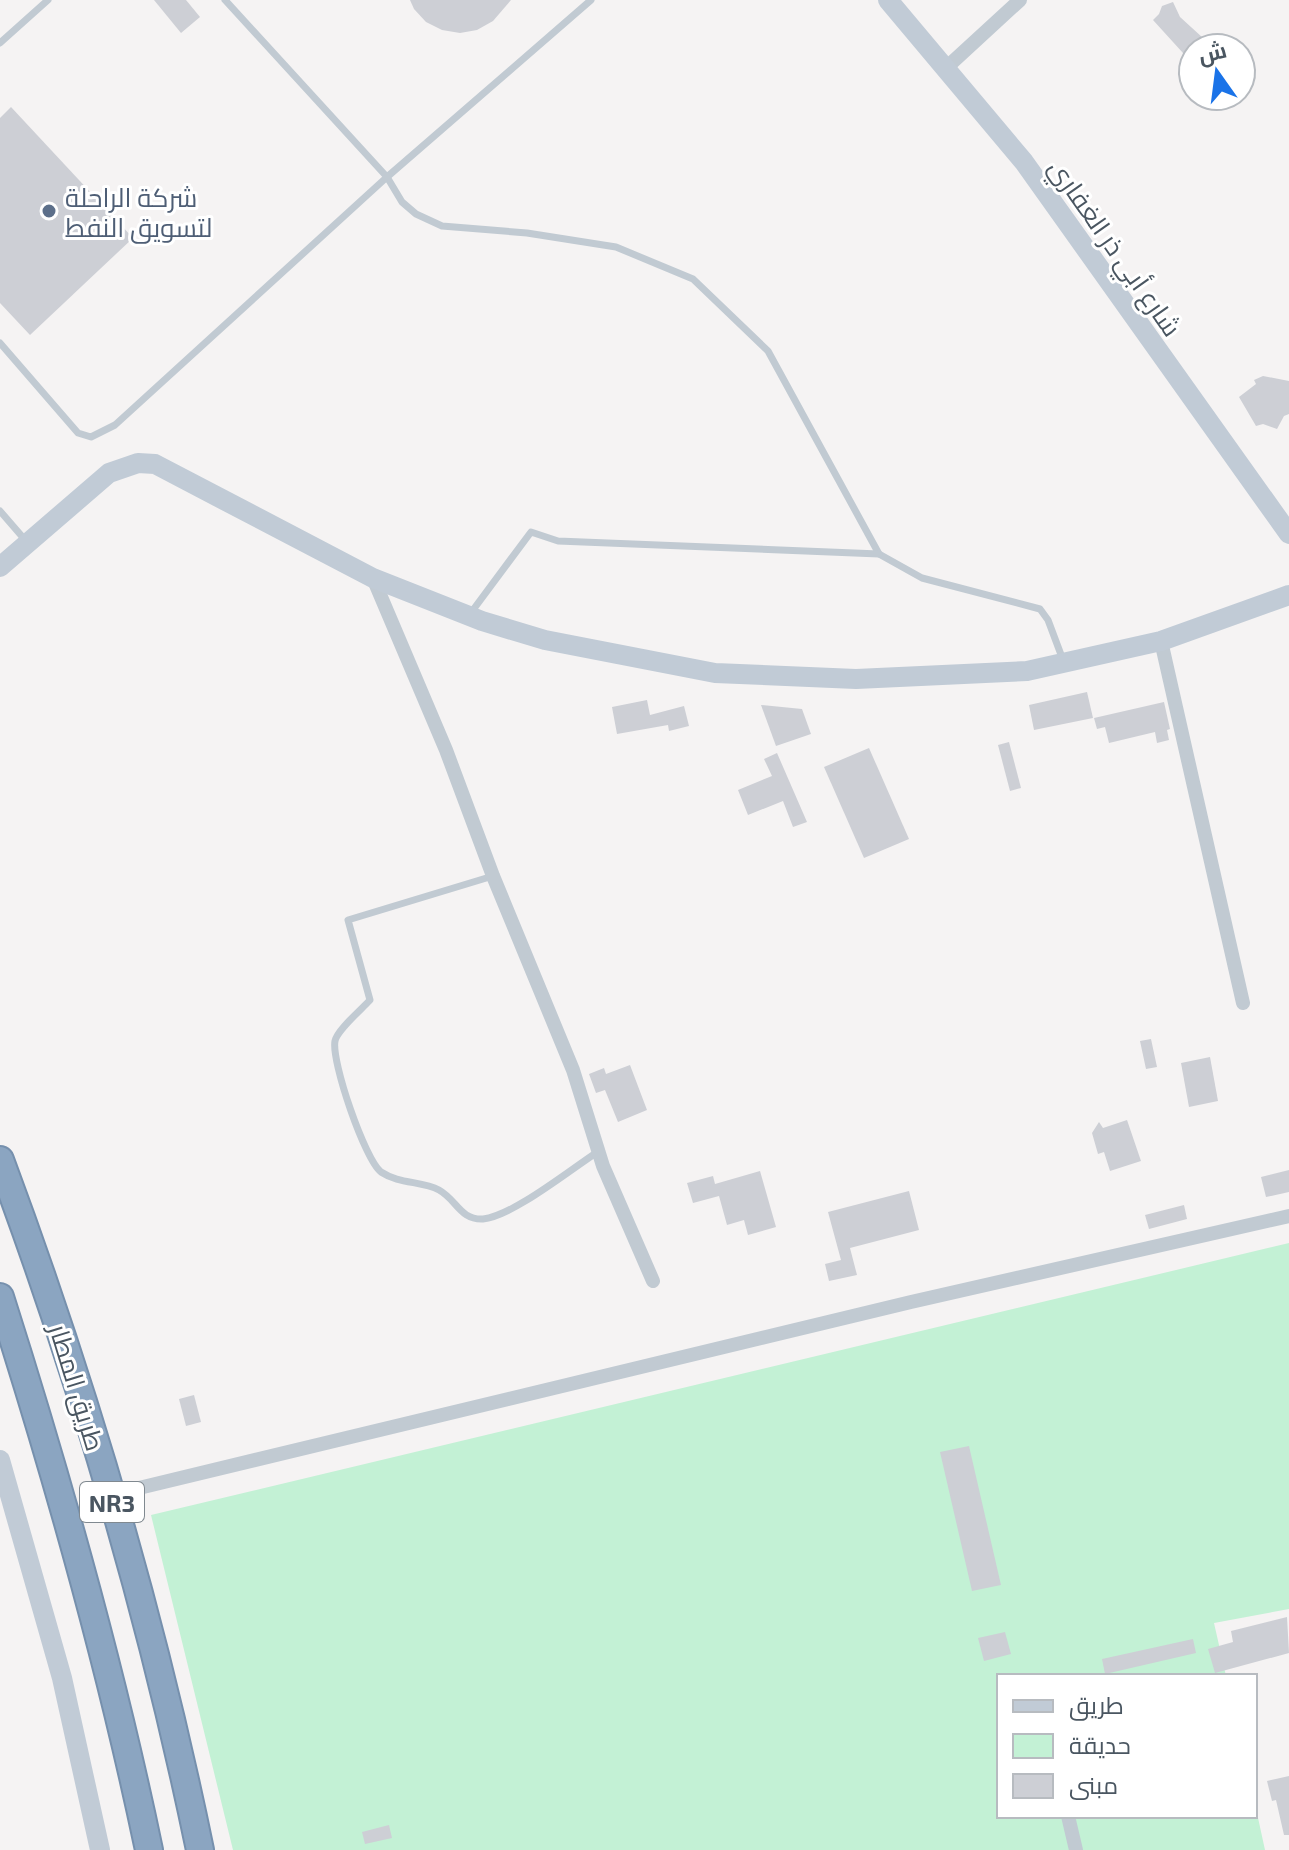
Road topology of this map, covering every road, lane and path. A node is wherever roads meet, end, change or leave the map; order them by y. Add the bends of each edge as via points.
1 (48, 0) edge
2 (225, 0) edge
3 (591, 0) edge
4 (888, 0) edge
5 (1020, 0) edge
6 (0, 43) edge
7 (946, 68) junction
8 (387, 177) junction
9 (0, 343) edge
10 (0, 511) edge
11 (1289, 534) edge
12 (28, 543) junction
13 (879, 554) junction
14 (0, 567) edge
15 (373, 578) junction
16 (1289, 595) edge
17 (469, 616) junction
18 (1161, 641) junction
19 (1065, 664) junction
20 (493, 876) junction
21 (1243, 1003) dead end
22 (599, 1151) junction
23 (0, 1160) edge
24 (1289, 1216) edge
25 (653, 1281) dead end
26 (0, 1297) edge
27 (0, 1460) edge
28 (110, 1495) junction
29 (1068, 1818) edge
30 (100, 1850) edge
31 (149, 1850) edge
32 (200, 1850) edge
33 (1076, 1850) edge

1 - 6 lane
2 - 8 lane
3 - 8 lane
4 - 7 street, شارع أبي ذر الغفاري
5 - 7 street
7 - 11 street, شارع أبي ذر الغفاري via 1024,162
8 - 9 lane via 115,425 91,437 78,433
8 - 13 lane via 402,202 442,226 616,247 693,279 768,351
10 - 12 lane
12 - 14 street
12 - 15 street via 109,473 138,463 155,464
13 - 17 lane via 558,541 531,532
13 - 19 lane via 922,578 1040,609
15 - 17 street
15 - 20 street
16 - 18 street
17 - 19 street via 545,640 715,673 856,679 1027,671
18 - 19 street
18 - 21 street
20 - 22 street via 573,1070
20 - 22 lane via 348,920 370,1000 335,1037 334,1056 359,1132 379,1170 440,1191 466,1217 480,1219 500,1216
22 - 25 street
23 - 28 highway, طريق المطار / NR3 via 71,1359
24 - 28 street
26 - 31 highway, طريق المطار / NR3 via 64,1507 127,1744
27 - 30 street via 62,1678
28 - 32 highway, طريق المطار / NR3 via 180,1752
29 - 33 street

